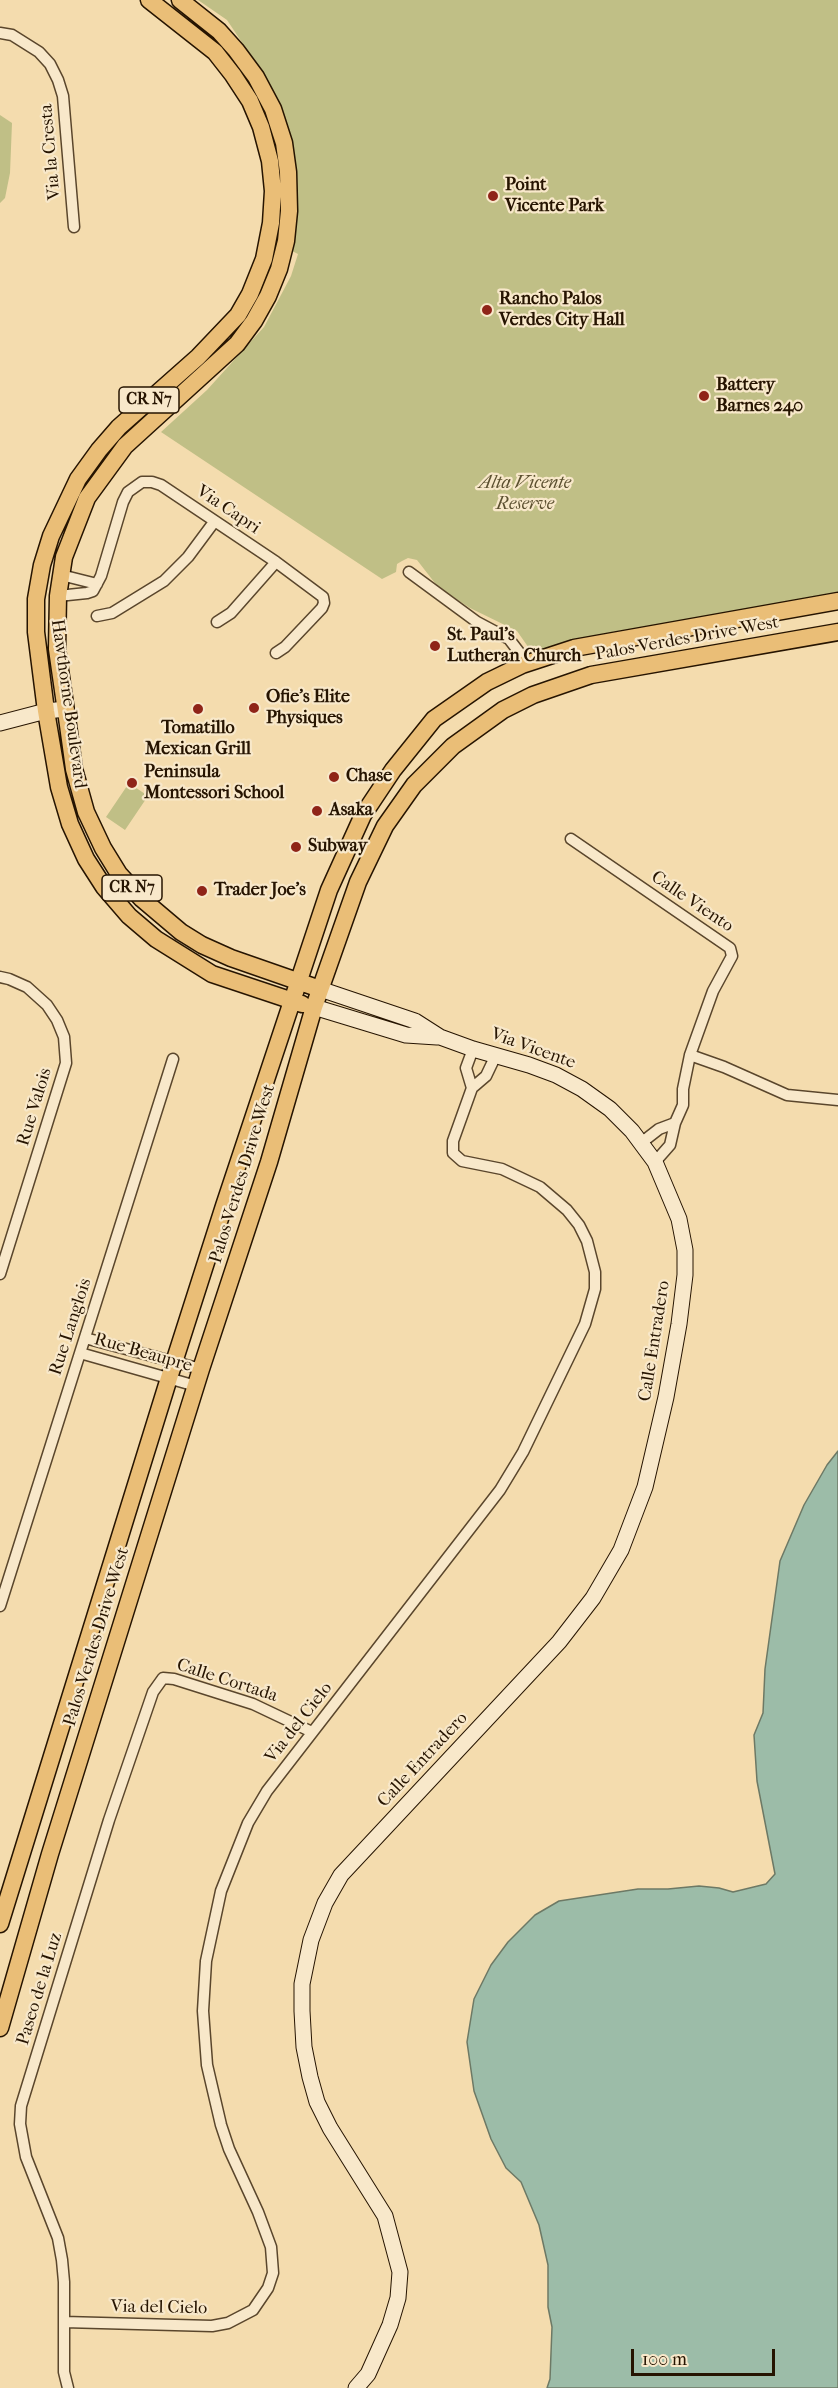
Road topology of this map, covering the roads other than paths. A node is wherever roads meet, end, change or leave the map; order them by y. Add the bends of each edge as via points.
1 (149, 0) edge
2 (180, 0) edge
3 (0, 33) edge
4 (74, 227) dead end
5 (214, 522) junction
6 (51, 536) junction
7 (276, 562) junction
8 (409, 572) dead end
9 (97, 584) junction
10 (63, 587) junction
11 (838, 601) edge
12 (97, 616) dead end
13 (218, 622) dead end
14 (838, 632) edge
15 (276, 653) dead end
16 (522, 665) junction
17 (66, 709) junction
18 (46, 711) junction
19 (0, 723) edge
20 (65, 811) junction
21 (571, 839) dead end
22 (116, 868) junction
23 (0, 977) edge
24 (297, 983) junction
25 (320, 989) junction
26 (291, 1002) junction
27 (314, 1007) junction
28 (440, 1037) junction
29 (473, 1049) junction
30 (496, 1055) junction
31 (690, 1055) junction
32 (173, 1059) dead end
33 (472, 1088) junction
34 (838, 1100) edge
35 (675, 1123) junction
36 (641, 1143) junction
37 (655, 1162) junction
38 (0, 1274) edge
39 (85, 1338) junction
40 (80, 1353) junction
41 (201, 1369) junction
42 (171, 1370) junction
43 (196, 1386) junction
44 (0, 1606) edge
45 (163, 1678) joint
46 (312, 1732) junction
47 (0, 1923) edge
48 (0, 2028) edge
49 (64, 2322) junction
50 (68, 2388) edge
51 (356, 2388) edge

1 - 6 main road, Hawthorne Boulevard / CR N7 via 215,52 250,101 270,161 271,223 264,259 238,315 99,450 78,479
2 - 10 main road, Hawthorne Boulevard / CR N7 via 237,50 273,110 288,172 290,211 286,241 268,296 237,344 125,446 87,498 70,538
3 - 4 street, Via la Cresta via 12,35 39,52 58,80 64,107
5 - 7 street, Via Capri
5 - 9 street, Via Capri via 161,485 142,482 128,492 123,502
5 - 12 street via 188,557 164,580 112,613
6 - 10 main road via 48,556
6 - 18 main road, Hawthorne Boulevard / CR N7 via 36,599
7 - 13 street via 231,613
7 - 15 street, Via Capri via 323,597 324,603
8 - 16 street via 477,622 509,639 519,652
9 - 10 street
9 - 10 street via 87,593
10 - 17 main road, Hawthorne Boulevard / CR N7 via 57,649
11 - 16 main road, Palos Verdes Drive West via 574,648
14 - 25 main road, Palos Verdes Drive West via 591,675 533,695 476,728 427,770 385,826 358,882
16 - 24 main road, Palos Verdes Drive West via 488,682 434,719 393,770 347,846
17 - 18 street
17 - 22 main road, Hawthorne Boulevard / CR N7 via 74,769 86,812
18 - 19 street
18 - 20 main road, Hawthorne Boulevard / CR N7
20 - 22 main road via 77,820 99,862
20 - 26 main road, Hawthorne Boulevard / CR N7 via 86,859 104,887 156,939 212,974
21 - 31 street, Calle Viento via 730,948 732,956 713,991
22 - 24 main road, Hawthorne Boulevard / CR N7 via 142,899 181,932 231,958
23 - 38 street, Rue Valois via 27,987 47,1005 64,1037 66,1062
24 - 25 main road, Hawthorne Boulevard / CR N7
24 - 26 main road, Palos Verdes Drive West
25 - 27 main road, Palos Verdes Drive West
25 - 28 street, Via Vicente via 415,1021
26 - 27 main road, Hawthorne Boulevard / CR N7
26 - 42 main road, Palos Verdes Drive West
27 - 28 street, Via Vicente via 406,1035
27 - 41 main road, Palos Verdes Drive West via 269,1162
28 - 29 street, Via Vicente
29 - 30 street, Via Vicente
29 - 33 street, Via del Cielo via 466,1068
30 - 33 street, Via del Cielo via 486,1076
30 - 36 street, Via Vicente via 556,1075 582,1089 610,1109
31 - 34 street via 787,1095
31 - 35 street, Calle Viento via 683,1105
32 - 39 street, Rue Langlois
33 - 46 street, Via del Cielo via 453,1141 453,1153 462,1161 501,1169 540,1187 567,1210 586,1240 595,1272 591,1310 524,1452 500,1490
35 - 36 street
35 - 37 street, Calle Viento via 670,1145
36 - 37 street, Via Vicente
37 - 51 street, Calle Entradero via 679,1219 685,1275 659,1429 645,1487 621,1550 593,1598 559,1642 341,1875 318,1921 305,1966 304,2047 317,2102 385,2216 400,2272 390,2325 368,2374
39 - 40 street, Rue Langlois
39 - 42 street, Rue Beaupre
40 - 42 street, Rue Beaupre
40 - 44 street, Rue Langlois
41 - 42 street, Rue Beaupre
41 - 43 main road, Palos Verdes Drive West
42 - 43 street, Rue Beaupre
42 - 47 main road, Palos Verdes Drive West
43 - 48 main road, Palos Verdes Drive West
45 - 46 street, Calle Cortada via 174,1678 253,1704
45 - 49 street, Paseo de la Luz via 153,1692 116,1798 21,2106 26,2157 58,2238
46 - 49 street, Via del Cielo via 248,1823 221,1891 206,1961 203,2034 207,2065 229,2149 271,2247 273,2272 268,2288 253,2310 228,2323 212,2326
49 - 50 street, Paseo de la Luz via 64,2372

